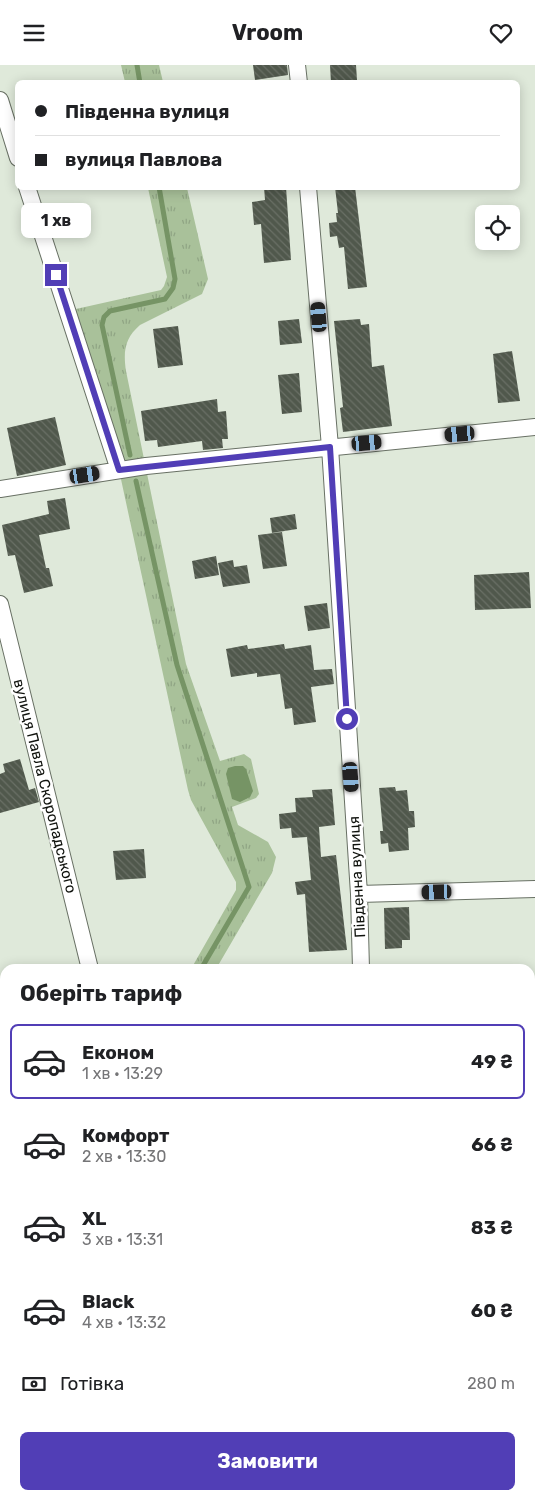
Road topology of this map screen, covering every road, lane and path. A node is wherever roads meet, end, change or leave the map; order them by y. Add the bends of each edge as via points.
1 (297, 65) edge
2 (299, 80) edge
3 (0, 100) edge
4 (15, 149) edge
5 (28, 190) edge
6 (308, 190) edge
7 (535, 427) edge
8 (330, 447) junction
9 (119, 470) junction
10 (0, 489) edge
11 (0, 604) edge
12 (535, 889) edge
13 (359, 894) junction
14 (89, 964) edge
15 (361, 964) edge

1 - 2 street
3 - 4 street
5 - 9 street
6 - 8 street, Південна вулиця
7 - 8 street
8 - 9 street
8 - 13 street, Південна вулиця
9 - 10 street
11 - 14 street, вулиця Павла Скоропадського
12 - 13 street
13 - 15 street, Південна вулиця

